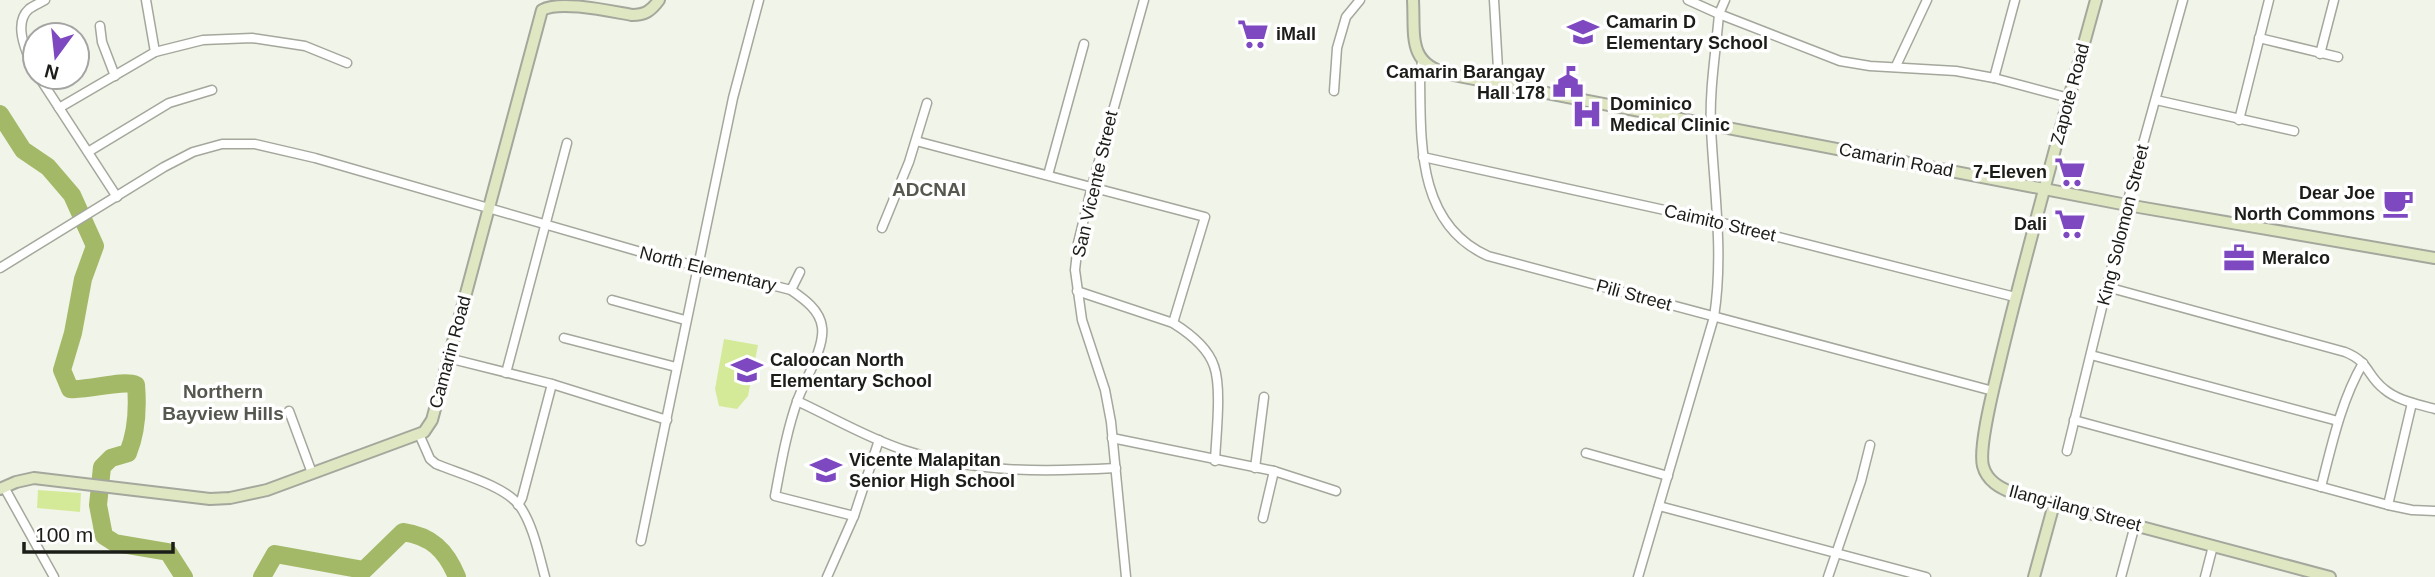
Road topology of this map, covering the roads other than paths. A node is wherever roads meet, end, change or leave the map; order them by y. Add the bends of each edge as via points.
1 (44, 0) edge
2 (146, 0) edge
3 (659, 0) edge
4 (759, 0) edge
5 (1143, 0) edge
6 (1360, 0) edge
7 (1413, 0) edge
8 (1494, 0) edge
9 (1688, 0) edge
10 (1725, 0) edge
11 (1927, 0) edge
12 (2015, 0) edge
13 (2096, 0) edge
14 (2183, 0) edge
15 (2269, 0) edge
16 (2334, 0) edge
17 (1718, 14) junction
18 (23, 21) edge
19 (100, 26) dead end
20 (2259, 38) junction
21 (1084, 44) dead end
22 (155, 52) junction
23 (2320, 54) junction
24 (2338, 57) dead end
25 (1422, 62) junction
26 (347, 63) dead end
27 (1896, 66) junction
28 (115, 76) junction
29 (1994, 78) junction
30 (1499, 86) junction
31 (212, 90) dead end
32 (48, 91) edge
33 (1334, 91) dead end
34 (2069, 98) junction
35 (2156, 100) junction
36 (928, 103) dead end
37 (59, 108) junction
38 (2239, 120) junction
39 (1711, 125) junction
40 (2294, 131) dead end
41 (916, 141) junction
42 (567, 142) dead end
43 (88, 152) junction
44 (1423, 157) junction
45 (1048, 175) junction
46 (1091, 186) junction
47 (2044, 189) junction
48 (115, 199) junction
49 (2127, 205) junction
50 (489, 208) junction
51 (1719, 222) junction
52 (545, 224) junction
53 (882, 228) dead end
54 (2435, 258) edge
55 (697, 266) junction
56 (0, 268) edge
57 (800, 272) dead end
58 (2107, 287) junction
59 (791, 290) junction
60 (1077, 291) junction
61 (2015, 297) junction
62 (612, 300) dead end
63 (1714, 317) junction
64 (685, 320) junction
65 (1173, 323) junction
66 (564, 338) dead end
67 (2091, 355) junction
68 (448, 359) junction
69 (2363, 363) junction
70 (676, 367) junction
71 (506, 373) junction
72 (552, 384) junction
73 (1993, 391) junction
74 (1264, 397) dead end
75 (797, 401) junction
76 (2412, 403) junction
77 (2435, 409) edge
78 (289, 411) dead end
79 (667, 419) junction
80 (2074, 420) junction
81 (2338, 421) junction
82 (419, 434) junction
83 (1112, 438) junction
84 (879, 440) junction
85 (1870, 445) dead end
86 (2067, 451) dead end
87 (1586, 453) dead end
88 (1215, 461) junction
89 (1116, 468) junction
90 (1255, 468) junction
91 (1275, 471) junction
92 (312, 473) junction
93 (1668, 475) junction
94 (1, 485) edge
95 (2321, 487) junction
96 (1336, 491) dead end
97 (2054, 504) junction
98 (518, 505) junction
99 (2388, 505) junction
100 (1659, 506) junction
101 (2435, 511) edge
102 (854, 516) junction
103 (1263, 518) dead end
104 (2135, 525) junction
105 (641, 541) dead end
106 (2213, 546) junction
107 (1835, 553) junction
108 (2294, 572) edge
109 (54, 577) edge
110 (545, 577) edge
111 (827, 577) edge
112 (1126, 577) edge
113 (1638, 577) edge
114 (1828, 577) edge
115 (1926, 577) edge
116 (2034, 577) edge
117 (2121, 577) edge
118 (2205, 577) edge
119 (2330, 577) edge

1 - 18 street via 27,10
2 - 22 street
3 - 50 main road, Camarin Road via 642,15 567,2 542,10
4 - 55 street
5 - 46 street, San Vicente Street
6 - 33 street via 1346,18 1337,48
7 - 25 main road via 1416,46
8 - 30 street
9 - 17 street
10 - 17 street
11 - 27 street
12 - 29 street
13 - 34 main road, Zapote Road
14 - 35 street, King Solomon Street
15 - 20 street
16 - 23 street
17 - 27 street via 1840,61
17 - 39 street
19 - 28 street
20 - 23 street
20 - 38 street
21 - 45 street
22 - 26 street via 203,40 252,38 305,46
22 - 28 street
23 - 24 street
25 - 30 main road, Camarin Road via 1437,71
25 - 44 street, Pili Street
27 - 29 street
28 - 37 street
29 - 34 street
30 - 39 main road, Camarin Road
31 - 43 street via 169,103
32 - 37 street
34 - 47 main road, Zapote Road
35 - 38 street
35 - 49 street, King Solomon Street
36 - 41 street
37 - 43 street
38 - 40 street
39 - 47 main road, Camarin Road
39 - 51 street
41 - 45 street
41 - 53 street
42 - 52 street
43 - 48 street
44 - 51 street, Caimito Street
44 - 63 street, Pili Street via 1439,213 1447,227 1473,249
45 - 46 street
46 - 60 street, San Vicente Street via 1078,243
46 - 65 street via 1205,217
47 - 49 main road, Camarin Road
47 - 61 main road, Ilang-ilang Street
48 - 50 street, North Elementary via 193,152 222,144 255,144
48 - 56 street, North Elementary
49 - 54 main road, Camarin Road
49 - 58 street, King Solomon Street
50 - 52 street, North Elementary
50 - 68 main road, Camarin Road
51 - 61 street, Caimito Street
51 - 63 street
52 - 55 street, North Elementary
52 - 71 street
55 - 59 street, North Elementary
55 - 64 street
57 - 59 street
58 - 67 street, King Solomon Street
58 - 69 street via 2344,352
59 - 75 street, North Elementary via 818,316 823,331
60 - 65 street
60 - 83 street, San Vicente Street via 1105,390
61 - 73 main road, Ilang-ilang Street
62 - 64 street
63 - 73 street, Pili Street
63 - 93 street
64 - 70 street
65 - 88 street via 1187,331 1214,366
66 - 70 street
67 - 80 street, King Solomon Street
67 - 81 street
68 - 71 street
68 - 82 main road, Camarin Road via 432,420
69 - 76 street via 2385,391
69 - 81 street
70 - 79 street
71 - 72 street
72 - 79 street
72 - 98 street
73 - 97 main road, Ilang-ilang Street via 1982,449 1987,475 2001,489
74 - 90 street
75 - 84 street
75 - 102 street, North Elementary via 775,496
76 - 77 street
76 - 99 street
78 - 92 street
79 - 105 street
80 - 86 street, King Solomon Street
80 - 95 street
81 - 95 street
82 - 92 main road
82 - 98 street via 436,464 498,489
83 - 88 street
83 - 89 street, San Vicente Street
84 - 89 street via 923,455 1004,470
84 - 102 street
85 - 107 street
87 - 93 street
88 - 90 street
89 - 112 street, San Vicente Street
90 - 91 street
91 - 96 street
91 - 103 street
92 - 94 main road via 267,490 220,499 34,478
93 - 100 street
94 - 109 street
95 - 99 street
97 - 104 main road, Ilang-ilang Street
97 - 116 main road
98 - 110 street via 526,516
99 - 101 street
100 - 107 street
100 - 113 street
102 - 111 street
104 - 106 main road, Ilang-ilang Street
104 - 117 street
106 - 108 main road, Ilang-ilang Street
106 - 118 street
107 - 114 street
107 - 115 street
108 - 119 main road, Ilang-ilang Street

